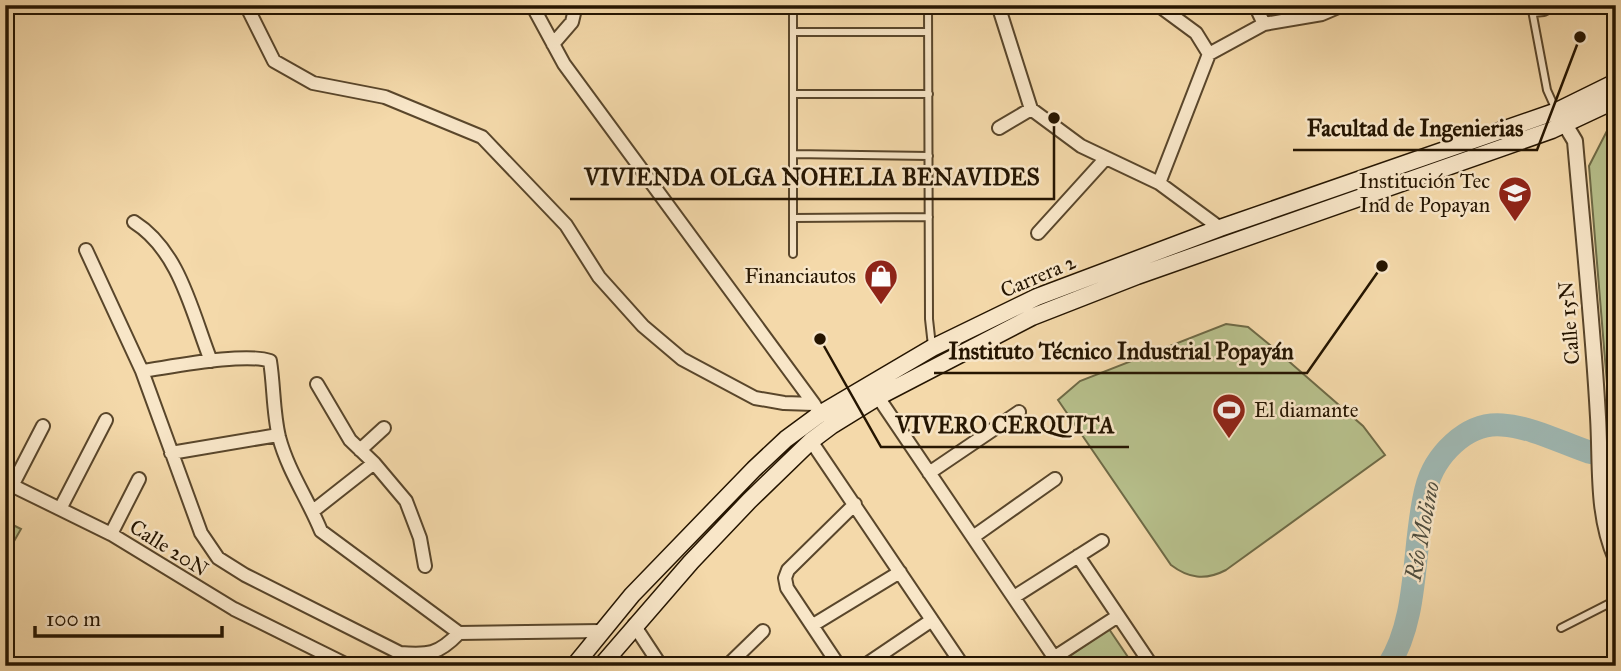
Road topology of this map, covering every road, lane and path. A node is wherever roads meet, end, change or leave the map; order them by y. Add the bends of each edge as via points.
1 (246, 5) edge
2 (532, 5) edge
3 (576, 5) edge
4 (793, 5) edge
5 (928, 5) edge
6 (998, 5) edge
7 (1158, 5) edge
8 (1255, 5) edge
9 (1343, 5) edge
10 (1531, 5) edge
11 (1559, 5) edge
12 (1532, 13) junction
13 (1265, 24) junction
14 (793, 32) junction
15 (928, 32) junction
16 (553, 44) junction
17 (1209, 54) junction
18 (1616, 82) edge
19 (793, 94) junction
20 (929, 94) junction
21 (1616, 100) edge
22 (1031, 109) junction
23 (1561, 118) junction
24 (999, 128) dead end
25 (793, 154) junction
26 (929, 156) junction
27 (1106, 158) junction
28 (1159, 183) junction
29 (929, 217) junction
30 (793, 218) junction
31 (134, 222) dead end
32 (1220, 228) junction
33 (1038, 233) dead end
34 (86, 250) dead end
35 (793, 254) dead end
36 (932, 348) junction
37 (211, 361) junction
38 (142, 371) junction
39 (317, 384) dead end
40 (878, 397) junction
41 (817, 409) junction
42 (1019, 412) dead end
43 (106, 420) dead end
44 (43, 426) dead end
45 (384, 428) dead end
46 (278, 435) junction
47 (811, 441) junction
48 (360, 450) junction
49 (171, 453) junction
50 (373, 463) junction
51 (929, 473) junction
52 (139, 479) dead end
53 (1055, 480) dead end
54 (8, 484) edge
55 (855, 504) junction
56 (60, 509) junction
57 (313, 511) junction
58 (111, 534) junction
59 (973, 537) junction
60 (1102, 541) dead end
61 (1078, 556) junction
62 (1616, 559) edge
63 (425, 566) dead end
64 (900, 572) junction
65 (1014, 597) junction
66 (1616, 600) edge
67 (1118, 616) junction
68 (932, 620) junction
69 (634, 625) junction
70 (813, 625) junction
71 (1561, 628) dead end
72 (601, 631) junction
73 (763, 631) dead end
74 (459, 634) junction
75 (1057, 662) edge
76 (836, 665) edge
77 (349, 666) edge
78 (574, 666) edge
79 (601, 666) edge
80 (661, 666) edge
81 (727, 666) edge
82 (864, 666) edge
83 (963, 666) edge
84 (1152, 666) edge

1 - 41 street via 274,61 313,83 385,97 482,137 566,225 599,277 634,317 682,359 755,398
2 - 16 street
3 - 16 street via 572,22
4 - 14 lane
5 - 15 lane
6 - 22 street
7 - 17 street via 1196,33
8 - 13 street
9 - 13 street
10 - 12 lane, Calle 15N
11 - 12 lane
12 - 23 lane, Calle 15N via 1547,90
13 - 17 street
14 - 15 lane
14 - 19 lane
15 - 20 lane
16 - 41 street
17 - 28 street
18 - 23 main road, Carrera 2
19 - 20 lane
19 - 25 lane
20 - 26 lane
21 - 23 main road, Carrera 2
22 - 24 street
22 - 27 street via 1081,146
23 - 32 main road, Carrera 2
23 - 40 main road, Carrera 2 via 1032,317
23 - 62 street, Calle 15N via 1575,141 1601,505
25 - 26 lane
25 - 30 lane
26 - 29 lane
27 - 28 street
27 - 33 street
28 - 32 street
29 - 30 lane
29 - 36 lane
30 - 35 lane
31 - 37 street via 150,232 172,261
32 - 36 main road, Carrera 2 via 1037,297
34 - 38 street
36 - 41 main road, Carrera 2
37 - 38 street
37 - 46 street via 270,361
38 - 49 street
39 - 48 street via 349,440
40 - 47 main road, Carrera 2
40 - 51 street
41 - 72 main road, Carrera 2 via 754,468
42 - 51 street
43 - 56 street
44 - 54 street
45 - 48 street
46 - 49 street
46 - 57 street via 293,477
47 - 55 street
47 - 69 main road, Carrera 2
48 - 50 street
49 - 74 street via 201,533 218,558 245,575 400,653 444,649
50 - 57 street
50 - 63 street via 406,501
51 - 59 street
52 - 58 street
53 - 59 street
54 - 56 street, Calle 20N
55 - 64 street
55 - 70 street via 788,570 788,588
56 - 58 street, Calle 20N
57 - 74 street via 321,531
58 - 77 street, Calle 20N via 210,596
59 - 65 street
60 - 61 street
61 - 65 street
61 - 67 street
64 - 68 street
64 - 70 street
65 - 75 street
66 - 71 lane
67 - 75 street
67 - 84 street
68 - 82 street
68 - 83 street
69 - 79 main road, Carrera 2
69 - 80 street
70 - 76 street
72 - 74 street
72 - 78 main road, Carrera 2
73 - 81 street

